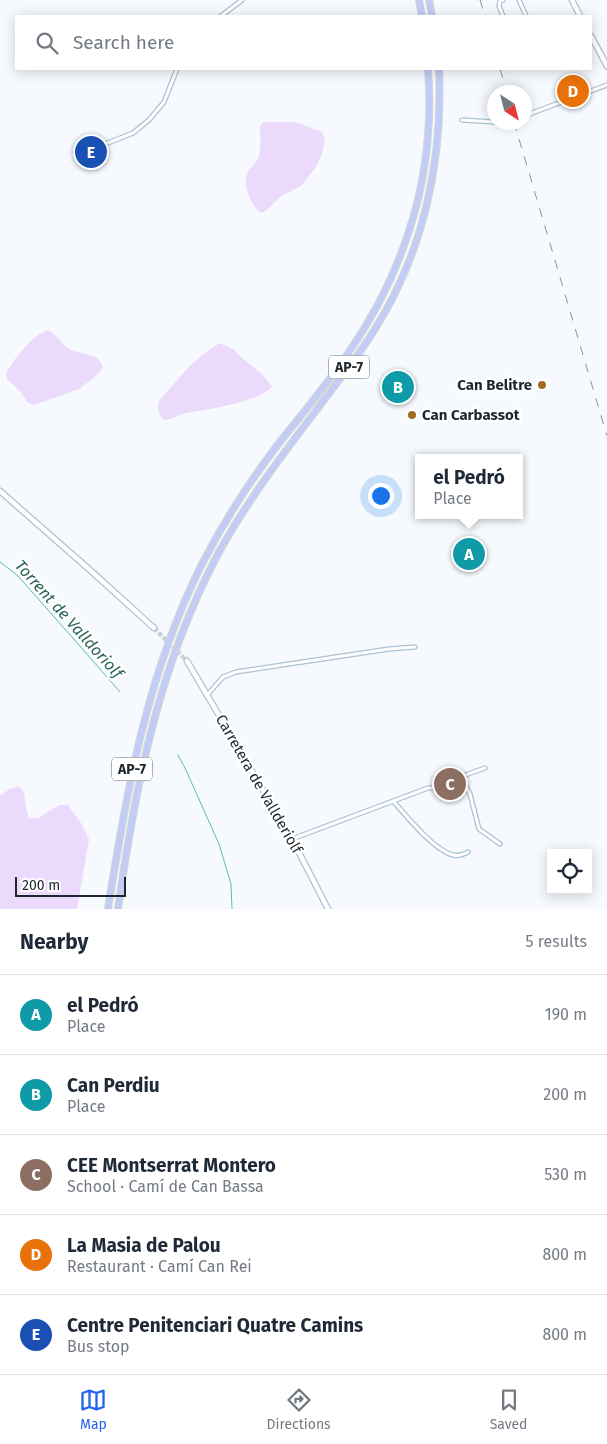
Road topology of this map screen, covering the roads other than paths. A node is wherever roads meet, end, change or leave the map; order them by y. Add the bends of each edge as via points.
1 (242, 0) edge
2 (418, 0) edge
3 (429, 0) edge
4 (502, 0) edge
5 (519, 0) edge
6 (572, 0) edge
7 (221, 15) edge
8 (422, 15) edge
9 (432, 15) edge
10 (503, 15) edge
11 (526, 15) edge
12 (580, 15) edge
13 (592, 38) edge
14 (607, 66) edge
15 (177, 70) edge
16 (428, 70) edge
17 (439, 70) edge
18 (607, 85) edge
19 (532, 113) edge
20 (462, 120) dead end
21 (487, 122) edge
22 (94, 148) dead end
23 (0, 491) edge
24 (154, 628) tunnel mouth
25 (415, 647) dead end
26 (187, 661) tunnel mouth
27 (208, 694) junction
28 (485, 768) dead end
29 (462, 778) junction
30 (394, 802) junction
31 (292, 839) junction
32 (500, 844) dead end
33 (468, 852) dead end
34 (108, 909) edge
35 (118, 909) edge
36 (328, 909) edge

1 - 7 street
2 - 8 highway
3 - 9 highway
4 - 10 street via 499,6
5 - 11 street
6 - 12 street
13 - 14 street
15 - 22 street via 164,102 149,120 133,132
16 - 34 highway, AP-7 via 429,125 422,180 413,218 392,278 368,324 241,497 187,596 161,661 140,734
17 - 35 highway, AP-7 via 437,152 430,195 412,254 375,328 249,502 192,607 168,672 148,744 132,816
18 - 19 street
20 - 21 street
23 - 24 street
25 - 27 street via 236,672 223,677
26 - 27 street, Carretera de Vallderiolf
27 - 31 street, Carretera de Vallderiolf
28 - 29 street
29 - 30 street
29 - 32 street via 470,794 479,829
30 - 31 street
30 - 33 street via 444,851 456,856
31 - 36 street, Carretera de Vallderiolf

